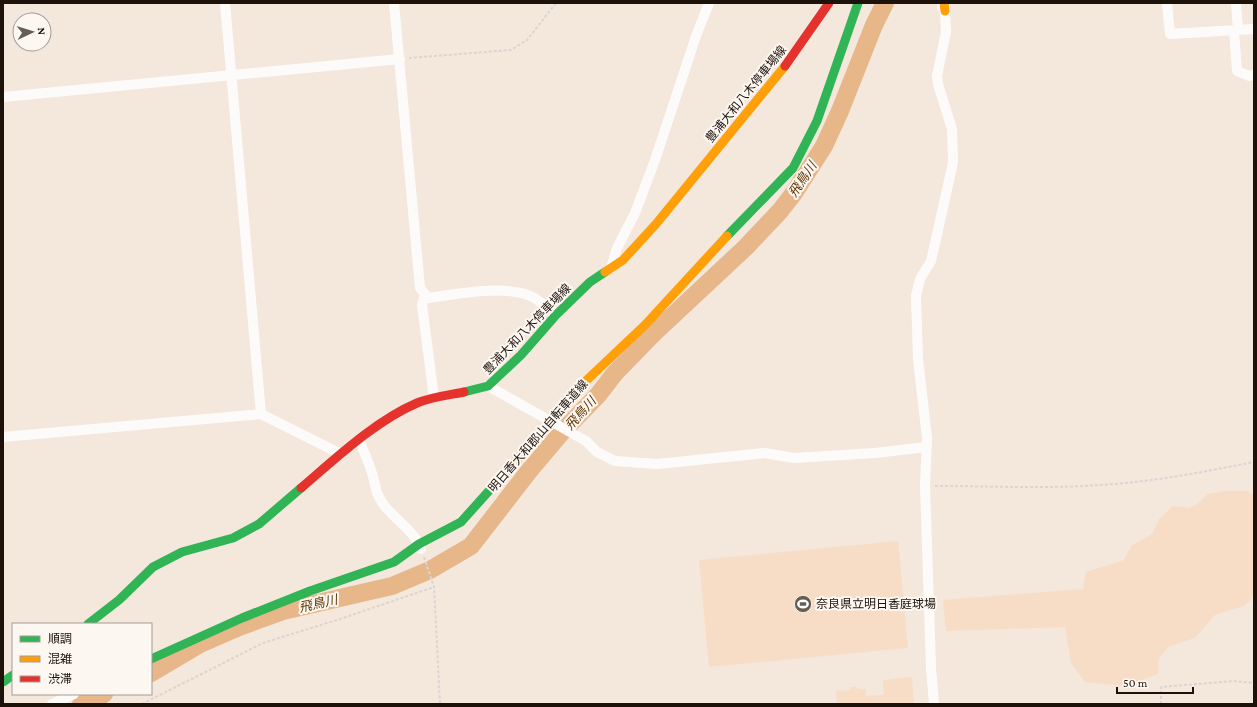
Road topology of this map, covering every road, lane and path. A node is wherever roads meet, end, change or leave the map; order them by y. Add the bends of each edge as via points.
1 (225, 3) edge
2 (394, 3) edge
3 (556, 3) edge
4 (709, 3) edge
5 (829, 3) edge
6 (858, 3) edge
7 (1168, 3) edge
8 (1236, 3) edge
9 (943, 6) edge
10 (1254, 29) edge
11 (1236, 31) junction
12 (400, 59) junction
13 (232, 76) junction
14 (1254, 76) edge
15 (3, 97) edge
16 (611, 268) junction
17 (425, 294) junction
18 (556, 315) junction
19 (488, 386) junction
20 (434, 398) junction
21 (261, 414) junction
22 (553, 423) junction
23 (3, 437) edge
24 (359, 440) junction
25 (926, 447) junction
26 (341, 454) junction
27 (1254, 462) edge
28 (925, 485) junction
29 (420, 546) junction
30 (434, 587) junction
31 (89, 623) edge
32 (152, 659) edge
33 (12, 675) edge
34 (3, 682) edge
35 (1254, 683) edge
36 (72, 695) edge
37 (52, 704) edge
38 (142, 704) edge
39 (440, 704) edge
40 (934, 704) edge
41 (1161, 704) edge

1 - 13 street
2 - 12 street
3 - 12 path via 527,40 511,50
4 - 16 street via 655,160
5 - 16 main road, 豊浦大和八木停車場線 via 780,74 656,224 623,260
6 - 22 main road, 明日香大和郡山自転車道線 via 832,82 792,168 645,325 572,394
7 - 11 street via 1170,34
8 - 11 street
9 - 25 street via 946,32 937,76 952,129 953,163 931,261 920,280 916,296 916,342
10 - 11 street
11 - 14 street via 1237,71
12 - 13 street
12 - 17 street via 420,288
13 - 15 street
13 - 21 street
16 - 18 main road, 豊浦大和八木停車場線 via 590,282
17 - 18 street via 428,298 501,290 535,298
17 - 20 street via 422,305
18 - 19 main road, 豊浦大和八木停車場線
19 - 20 main road, 豊浦大和八木停車場線
19 - 22 street
20 - 24 main road, 豊浦大和八木停車場線 via 417,403 386,420
21 - 23 street
21 - 26 street
22 - 25 street via 615,461 657,464 765,453 794,458
22 - 29 main road, 明日香大和郡山自転車道線 via 461,522
24 - 26 main road, 豊浦大和八木停車場線
24 - 29 street via 374,477 377,494 389,512 400,520
25 - 28 street
26 - 31 main road, 豊浦大和八木停車場線 via 259,524 233,538 182,552 153,567
27 - 28 path via 1185,476 1102,485
28 - 40 street
29 - 30 path
29 - 32 main road, 明日香大和郡山自転車道線 via 394,562 242,618
30 - 38 path via 340,620 263,643
30 - 39 path
33 - 34 main road
35 - 41 path via 1234,681 1161,687
36 - 37 street

